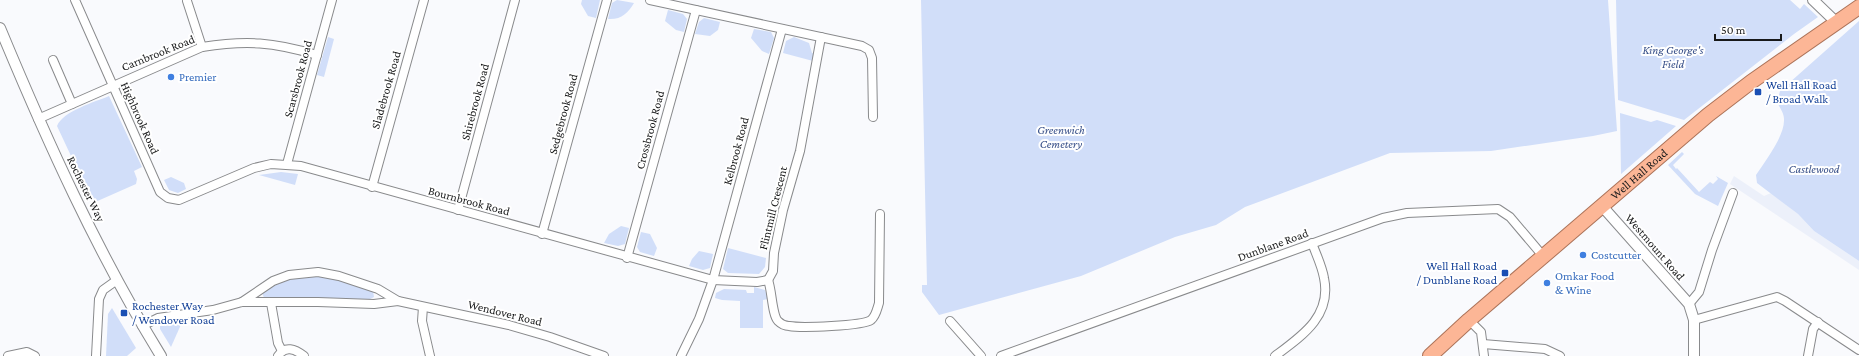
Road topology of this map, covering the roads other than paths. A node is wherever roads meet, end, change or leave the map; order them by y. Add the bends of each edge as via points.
1 (75, 0) edge
2 (332, 0) edge
3 (424, 0) edge
4 (515, 0) edge
5 (607, 0) edge
6 (650, 0) edge
7 (1813, 0) edge
8 (188, 1) dead end
9 (1859, 7) edge
10 (696, 10) junction
11 (1837, 23) junction
12 (0, 28) edge
13 (782, 29) junction
14 (820, 37) junction
15 (202, 47) junction
16 (317, 55) junction
17 (53, 60) dead end
18 (113, 85) junction
19 (72, 104) junction
20 (873, 117) dead end
21 (38, 118) junction
22 (287, 164) junction
23 (372, 186) junction
24 (1734, 193) dead end
25 (168, 198) joint
26 (1602, 206) junction
27 (458, 210) junction
28 (880, 214) dead end
29 (542, 234) junction
30 (1312, 243) junction
31 (1543, 256) junction
32 (628, 258) junction
33 (117, 280) junction
34 (713, 280) junction
35 (768, 280) junction
36 (398, 301) junction
37 (242, 302) junction
38 (271, 303) junction
39 (1689, 304) junction
40 (424, 307) junction
41 (1469, 320) junction
42 (1694, 320) junction
43 (950, 321) dead end
44 (1818, 322) junction
45 (142, 326) junction
46 (1483, 344) junction
47 (1859, 350) edge
48 (280, 353) edge
49 (8, 356) edge
50 (35, 356) edge
51 (96, 356) edge
52 (161, 356) edge
53 (304, 356) edge
54 (430, 356) edge
55 (604, 356) edge
56 (681, 356) edge
57 (981, 356) edge
58 (1001, 356) edge
59 (1275, 356) edge
60 (1430, 356) edge
61 (1484, 356) edge
62 (1560, 356) edge
63 (1694, 356) edge
64 (1808, 356) edge

1 - 18 street, Highbrook Road
2 - 16 street, Scarsbrook Road
3 - 23 street, Sladebrook Road
4 - 27 street, Shirebrook Road
5 - 29 street, Sedgebrook Road
6 - 10 street
7 - 11 street
8 - 15 street
9 - 11 highway, Well Hall Road
10 - 13 street
10 - 32 street, Crossbrook Road
11 - 26 highway, Well Hall Road via 1708,115
12 - 21 street, Rochester Way
13 - 14 street
13 - 34 street, Kelbrook Road
14 - 20 street via 862,46 868,50 872,58
14 - 35 street, Flintmill Crescent via 800,151 783,210 772,271
15 - 16 street, Carnbrook Road via 230,42 255,42 275,44
15 - 18 street, Carnbrook Road
16 - 22 street, Scarsbrook Road
17 - 19 street
18 - 19 street, Carnbrook Road
18 - 25 street, Highbrook Road via 160,192
19 - 21 street, Carnbrook Road
21 - 33 street, Rochester Way via 84,218
22 - 23 street, Bournbrook Road
22 - 25 street, Bournbrook Road via 254,168 178,200
23 - 27 street, Bournbrook Road
24 - 39 street, Westmount Road via 1699,292
26 - 31 highway, Well Hall Road
26 - 39 street, Westmount Road
27 - 29 street, Bournbrook Road
28 - 35 street, Flintmill Crescent via 879,303 872,319 864,323 829,326 782,325 774,313 772,290
29 - 32 street, Bournbrook Road
30 - 31 street, Dunblane Road via 1395,214 1491,209 1505,212
30 - 58 street, Dunblane Road
30 - 59 street via 1324,277 1324,303 1309,330
31 - 41 highway, Well Hall Road
32 - 34 street, Bournbrook Road
33 - 45 street, Rochester Way
33 - 51 street via 103,290 99,299
34 - 35 street, Bournbrook Road
34 - 56 street, Kelbrook Road via 699,319
36 - 37 street, Wendover Road via 378,289 318,272 289,275 273,281
36 - 38 street, Wendover Road via 374,304
36 - 40 street, Wendover Road
37 - 38 street, Wendover Road
37 - 45 street, Wendover Road via 213,310 158,318
38 - 48 street
39 - 42 street, Westmount Road
40 - 54 street via 422,321
40 - 55 street, Wendover Road via 509,325
41 - 46 street via 1481,332
41 - 60 highway, Well Hall Road
42 - 44 street via 1777,297
42 - 63 street, Westmount Road
43 - 57 street
44 - 47 street
44 - 64 street via 1813,329
45 - 52 street, Rochester Way
46 - 61 street
46 - 62 street via 1545,349
48 - 53 street via 288,349
49 - 50 street via 27,352

